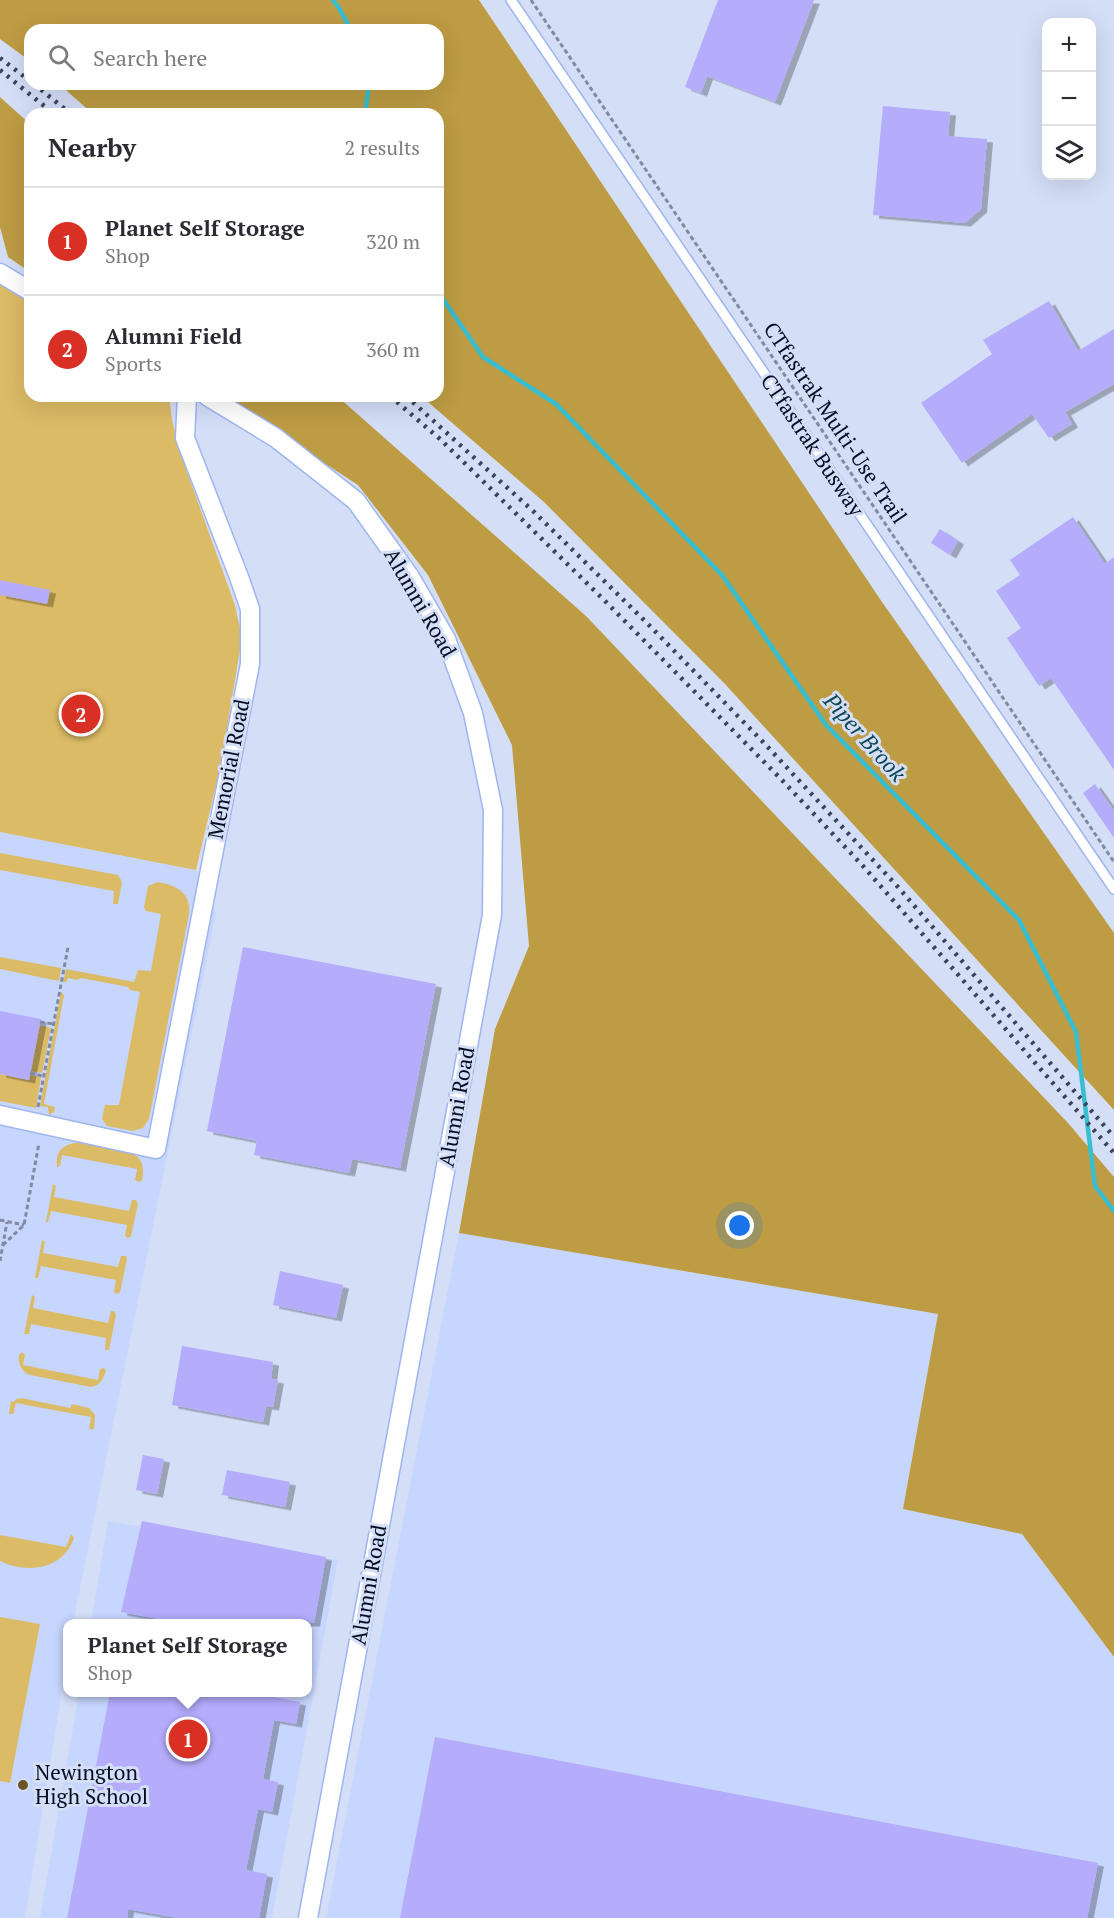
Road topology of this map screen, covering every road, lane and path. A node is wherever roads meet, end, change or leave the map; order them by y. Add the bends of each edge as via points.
1 (511, 0) edge
2 (531, 0) edge
3 (0, 273) edge
4 (24, 287) edge
5 (187, 402) edge
6 (217, 402) edge
7 (1114, 862) edge
8 (1114, 890) edge
9 (68, 947) dead end
10 (40, 1022) dead end
11 (53, 1024) junction
12 (30, 1073) dead end
13 (43, 1076) junction
14 (37, 1110) dead end
15 (0, 1115) edge
16 (39, 1143) dead end
17 (0, 1220) edge
18 (7, 1222) junction
19 (24, 1225) junction
20 (3, 1245) junction
21 (0, 1261) edge
22 (308, 1918) edge

1 - 8 lane, CTfastrak Busway
2 - 7 path, CTfastrak Multi-Use Trail
3 - 4 street
5 - 15 street, Memorial Road via 185,438 250,609 250,664 156,1149
6 - 22 street, Alumni Road via 276,438 356,501 410,577 446,639 473,712 493,810 492,915
9 - 11 path
10 - 11 path
11 - 13 path
12 - 13 path
13 - 14 path
16 - 19 path
17 - 18 path
18 - 19 path
18 - 20 path
19 - 20 path
20 - 21 path

